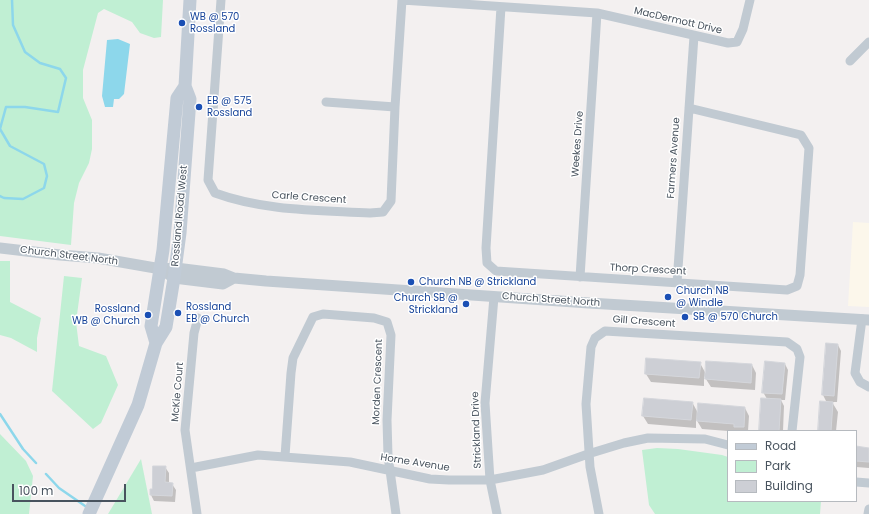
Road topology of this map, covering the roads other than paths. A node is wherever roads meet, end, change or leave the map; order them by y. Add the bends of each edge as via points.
1 (190, 0) edge
2 (221, 0) edge
3 (402, 0) edge
4 (750, 0) edge
5 (501, 7) junction
6 (597, 13) junction
7 (694, 36) junction
8 (869, 42) edge
9 (850, 61) dead end
10 (185, 86) junction
11 (326, 102) dead end
12 (395, 107) junction
13 (689, 108) junction
14 (0, 248) edge
15 (170, 271) junction
16 (580, 277) junction
17 (677, 283) junction
18 (494, 297) junction
19 (198, 318) dead end
20 (865, 320) edge
21 (869, 387) edge
22 (792, 430) edge
23 (727, 445) edge
24 (588, 454) junction
25 (285, 456) junction
26 (191, 468) junction
27 (389, 470) junction
28 (490, 480) junction
29 (857, 482) edge
30 (869, 483) edge
31 (869, 508) edge
32 (89, 514) edge
33 (197, 514) edge
34 (396, 514) edge
35 (497, 514) edge
36 (599, 514) edge
37 (868, 514) edge

1 - 10 main road, Rossland Road West
2 - 12 street, Carle Crescent via 208,180 215,194 277,207 383,212 391,201
3 - 5 street, MacDermott Drive
3 - 12 street, Carle Crescent
4 - 7 street, MacDermott Drive via 737,42 719,42
5 - 6 street, MacDermott Drive
5 - 16 street, Thorp Crescent via 487,263 496,271
6 - 7 street, MacDermott Drive
6 - 16 street, Weekes Drive
7 - 13 street, Farmers Avenue
8 - 9 street
10 - 15 main road, Rossland Road West via 177,98
10 - 15 main road, Rossland Road West via 190,99 180,233
11 - 12 street
13 - 17 street, Farmers Avenue
13 - 17 street, Thorp Crescent via 801,135 809,148 800,275 797,286 786,290
14 - 15 street, Church Street North via 98,258
15 - 18 street, Church Street North
15 - 32 main road, Rossland Road West via 166,327 156,343 138,404
16 - 17 street, Thorp Crescent
18 - 20 street, Church Street North
18 - 28 street, Strickland Drive via 485,403
19 - 26 street, McKie Court via 194,333 185,430
20 - 21 street via 855,373 860,382
22 - 24 street, Gill Crescent via 800,357 797,349 788,342 605,331 595,338 591,347 586,404
23 - 24 street, Horne Avenue via 705,440 648,438
24 - 28 street, Horne Avenue via 543,470
24 - 36 street
25 - 26 street, Horne Avenue via 258,455
25 - 27 street, Horne Avenue via 350,462
25 - 27 street, Morden Crescent via 293,358 313,317 323,314 374,318 386,322 391,335 387,420
26 - 33 street, McKie Court
27 - 28 street, Horne Avenue via 449,480
27 - 34 street
28 - 35 street, Strickland Drive
29 - 30 street
31 - 37 street

